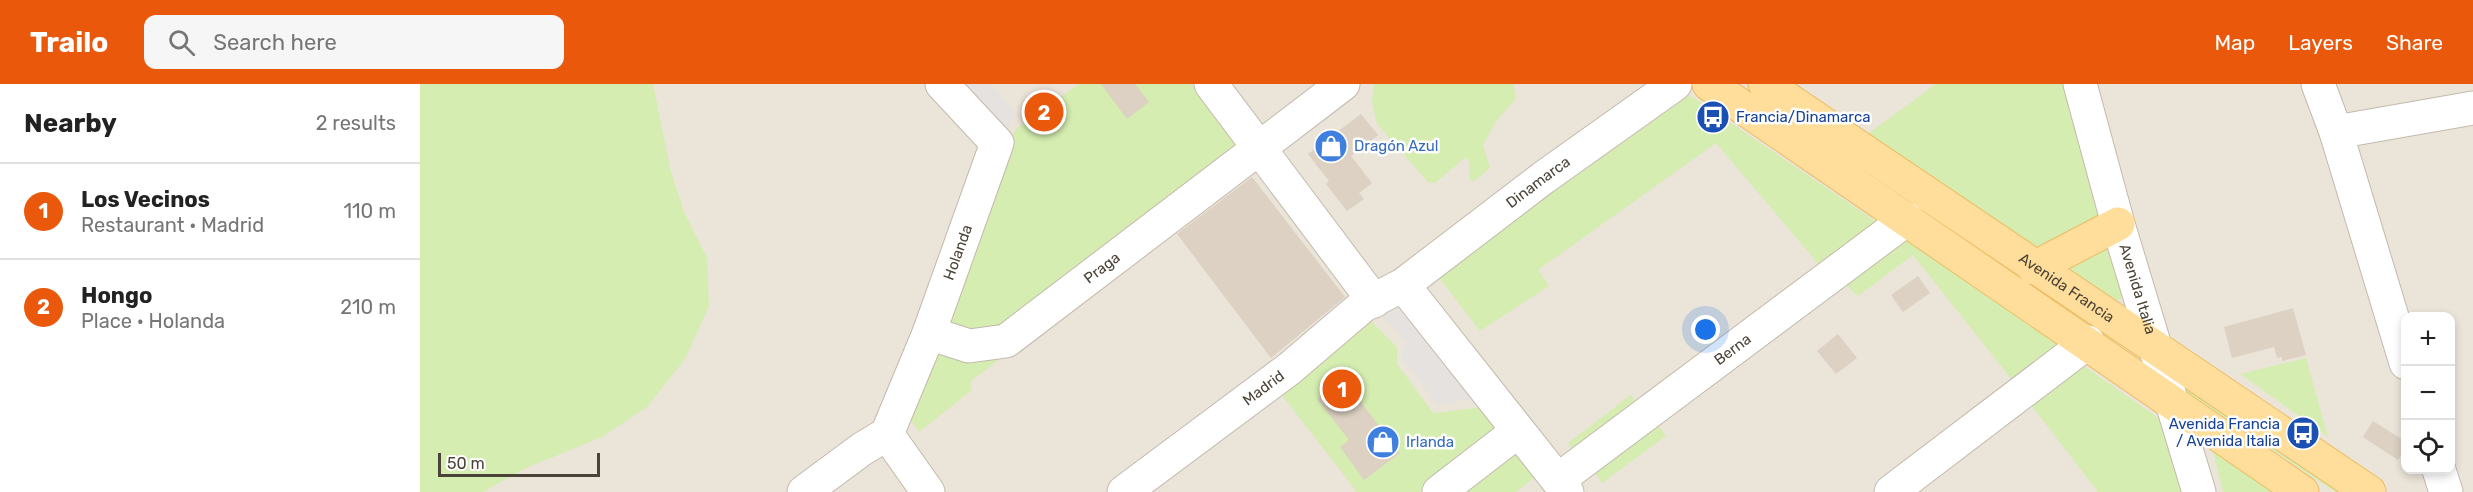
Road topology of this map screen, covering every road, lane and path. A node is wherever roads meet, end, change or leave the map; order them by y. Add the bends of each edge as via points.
1 (942, 84) edge
2 (1211, 84) edge
3 (1343, 84) edge
4 (1676, 84) edge
5 (1709, 84) edge
6 (1765, 84) edge
7 (2080, 84) edge
8 (2318, 84) edge
9 (2473, 108) edge
10 (2336, 132) junction
11 (1259, 146) junction
12 (1906, 219) junction
13 (2118, 224) junction
14 (2034, 268) junction
15 (1403, 285) junction
16 (1374, 301) junction
17 (929, 333) junction
18 (2088, 342) junction
19 (2401, 346) edge
20 (2157, 350) junction
21 (2172, 403) junction
22 (1518, 431) junction
23 (887, 434) junction
24 (2440, 474) edge
25 (1562, 486) edge
26 (2198, 491) edge
27 (804, 492) edge
28 (928, 492) edge
29 (1124, 492) edge
30 (1438, 492) edge
31 (1891, 492) edge
32 (2302, 492) edge
33 (2369, 492) edge
34 (2446, 492) edge

1 - 17 street, Holanda via 997,142
2 - 11 street
3 - 11 street
4 - 15 street, Dinamarca via 1543,178
5 - 12 main road
6 - 14 main road, Avenida Francia
7 - 13 street, Avenida Italia
8 - 10 street
9 - 10 street
10 - 19 street
11 - 16 street
11 - 17 street, Praga via 1006,341 969,346
12 - 18 main road
12 - 25 street, Berna
13 - 14 main road
13 - 20 street, Avenida Italia
14 - 20 main road, Avenida Francia
15 - 16 street, Madrid
15 - 22 street
16 - 29 street, Madrid
17 - 23 street, Holanda
18 - 21 main road
18 - 31 street
20 - 21 street, Avenida Italia
20 - 33 main road, Avenida Francia
21 - 26 street, Avenida Italia
21 - 32 main road
22 - 25 street
22 - 30 street
23 - 27 street
23 - 28 street
24 - 34 street

